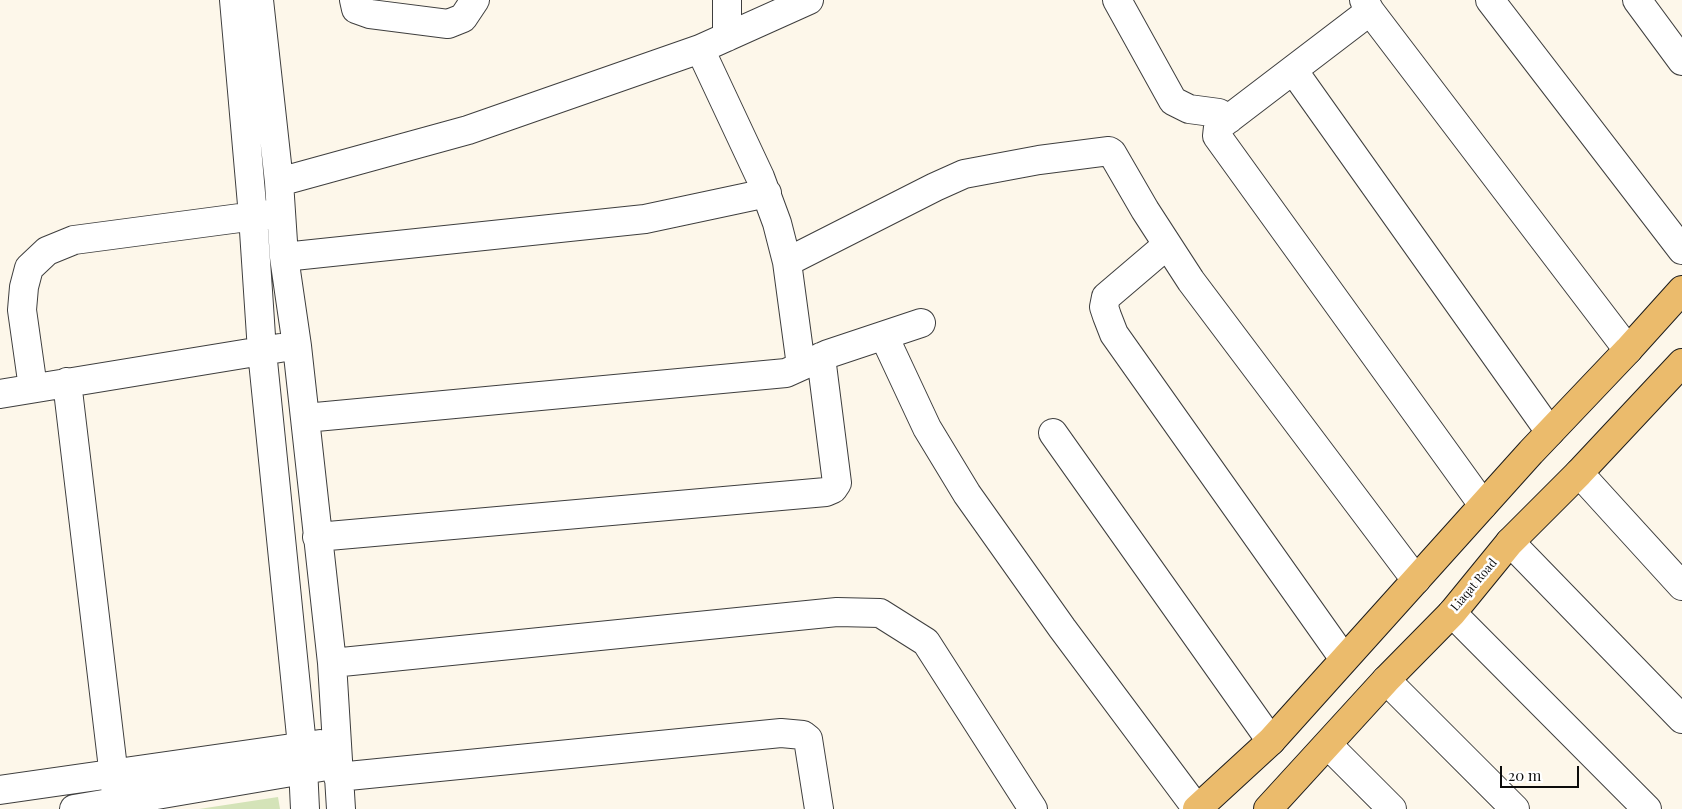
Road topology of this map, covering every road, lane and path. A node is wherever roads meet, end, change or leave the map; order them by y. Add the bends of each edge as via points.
1 (234, 0) edge
2 (259, 0) edge
3 (354, 0) edge
4 (475, 0) edge
5 (727, 0) edge
6 (809, 0) edge
7 (1117, 0) edge
8 (1490, 0) edge
9 (1638, 0) edge
10 (1367, 5) edge
11 (727, 37) junction
12 (700, 49) junction
13 (1682, 61) edge
14 (1293, 70) junction
15 (1229, 119) junction
16 (279, 182) junction
17 (767, 193) junction
18 (282, 213) junction
19 (253, 216) junction
20 (1167, 245) junction
21 (1682, 250) edge
22 (284, 257) junction
23 (787, 262) junction
24 (1682, 290) edge
25 (921, 323) dead end
26 (884, 336) junction
27 (297, 346) junction
28 (1628, 350) junction
29 (262, 351) junction
30 (811, 362) junction
31 (1682, 363) edge
32 (67, 382) junction
33 (33, 388) junction
34 (0, 394) edge
35 (305, 418) junction
36 (1550, 432) junction
37 (1053, 433) dead end
38 (1578, 473) junction
39 (1483, 505) junction
40 (317, 536) junction
41 (1510, 542) junction
42 (1416, 580) junction
43 (1682, 586) edge
44 (1452, 613) junction
45 (1344, 659) junction
46 (332, 663) junction
47 (1386, 680) junction
48 (1682, 719) edge
49 (1271, 741) junction
50 (1328, 745) junction
51 (303, 758) junction
52 (338, 761) junction
53 (114, 773) junction
54 (0, 790) edge
55 (117, 802) junction
56 (74, 809) edge
57 (306, 809) edge
58 (341, 809) edge
59 (819, 809) edge
60 (1033, 809) edge
61 (1197, 809) edge
62 (1268, 809) edge
63 (1392, 809) edge
64 (1515, 809) edge
65 (1647, 809) edge

1 - 19 street
2 - 16 street
3 - 4 street via 356,8 370,14 448,24 463,18
5 - 11 street
6 - 11 street
7 - 15 street via 1174,101 1189,109 1219,112
8 - 21 street
9 - 13 street
10 - 14 street
10 - 28 street
11 - 12 street
12 - 16 street via 468,130
12 - 17 street
14 - 15 street
14 - 36 street
15 - 39 street via 1218,127 1217,136
16 - 18 street
17 - 22 street via 645,220
17 - 23 street
18 - 19 street
18 - 22 street
19 - 29 street
19 - 33 street via 74,240 47,251 29,268 24,287 22,310
20 - 23 street via 1112,153 1104,150 964,174
20 - 42 street
20 - 45 street via 1106,297 1104,307 1114,334
22 - 27 street
23 - 30 street
24 - 28 main road
25 - 26 street
26 - 30 street
26 - 61 street via 927,428 967,494
27 - 29 street
27 - 35 street
28 - 36 main road
29 - 32 street
29 - 51 street
30 - 35 street via 786,373 771,375
30 - 40 street via 837,483 826,492
31 - 38 main road, Liaqat Road
32 - 33 street
32 - 53 street
33 - 34 street
35 - 40 street
36 - 39 main road
37 - 49 street
38 - 41 main road, Liaqat Road
38 - 43 street
39 - 42 main road
40 - 46 street
41 - 44 main road, Liaqat Road
41 - 48 street
42 - 45 main road
44 - 47 main road, Liaqat Road
44 - 65 street
45 - 49 main road
46 - 52 street
46 - 60 street via 837,612 880,613 926,642
47 - 50 main road, Liaqat Road
47 - 64 street
49 - 61 main road
50 - 62 main road, Liaqat Road
50 - 63 street
51 - 52 street
51 - 53 street
51 - 55 street
51 - 57 street
52 - 58 street
52 - 59 street via 782,733 808,739
53 - 54 street
53 - 55 street
55 - 56 street

